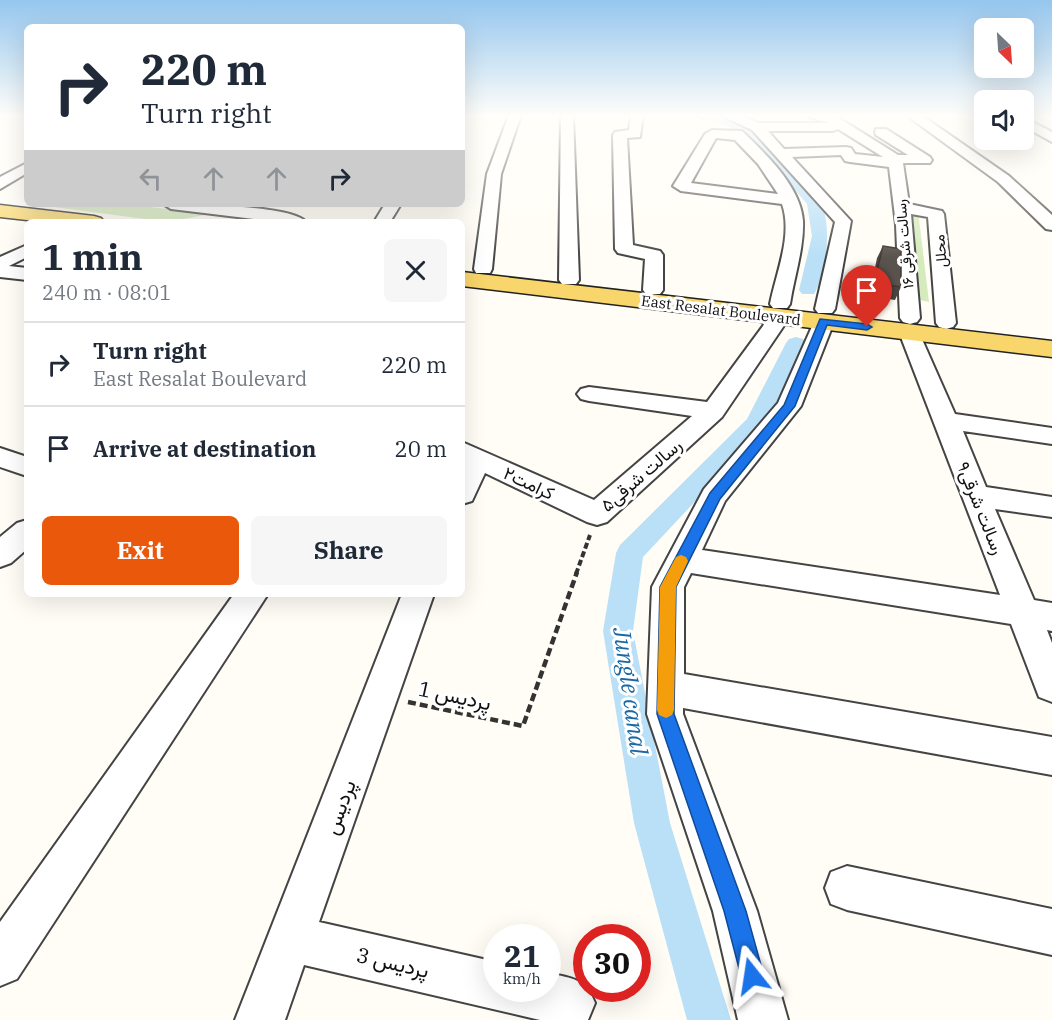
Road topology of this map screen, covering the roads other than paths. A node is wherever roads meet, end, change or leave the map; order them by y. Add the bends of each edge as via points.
1 (498, 163) edge
2 (568, 163) edge
3 (621, 163) edge
4 (695, 163) edge
5 (762, 163) edge
6 (789, 163) edge
7 (895, 163) edge
8 (984, 163) edge
9 (24, 169) edge
10 (24, 182) edge
11 (1, 184) edge
12 (790, 200) junction
13 (198, 207) edge
14 (902, 208) junction
15 (0, 211) edge
16 (234, 211) junction
17 (202, 219) edge
18 (290, 219) edge
19 (24, 221) edge
20 (0, 225) edge
21 (1052, 225) edge
22 (24, 252) edge
23 (0, 264) edge
24 (473, 267) edge
25 (0, 271) edge
26 (24, 274) edge
27 (465, 279) edge
28 (569, 280) junction
29 (652, 295) junction
30 (778, 310) junction
31 (824, 315) junction
32 (946, 323) junction
33 (910, 325) junction
34 (1052, 336) edge
35 (1052, 349) edge
36 (590, 394) dead end
37 (713, 411) junction
38 (946, 422) junction
39 (1052, 436) edge
40 (470, 455) edge
41 (0, 457) edge
42 (24, 466) edge
43 (465, 479) edge
44 (976, 496) junction
45 (1052, 507) edge
46 (597, 514) joint
47 (24, 534) edge
48 (1, 553) edge
49 (682, 559) junction
50 (250, 597) edge
51 (417, 597) edge
52 (1037, 614) edge
53 (1052, 685) edge
54 (666, 688) junction
55 (1052, 756) edge
56 (847, 888) dead end
57 (1052, 932) edge
58 (290, 939) junction
59 (2, 954) edge
60 (483, 983) edge
61 (561, 1001) edge
62 (571, 1003) dead end
63 (260, 1020) edge
64 (764, 1020) edge

1 - 24 street
2 - 28 street
3 - 29 street via 624,249 654,255
4 - 12 street via 681,186
5 - 12 street
6 - 31 street via 843,220
7 - 14 street, رسالت شرقی ۱۶
8 - 21 street via 1022,193
9 - 11 street
10 - 11 street
11 - 19 street
12 - 30 street, رسالت شرقی۵ via 795,219
13 - 16 street
14 - 32 street, محلل via 936,214
14 - 33 street, رسالت شرقی ۱۶
15 - 19 main road
16 - 17 street
16 - 18 street
19 - 20 main road
22 - 23 street
24 - 28 main road, East Resalat Boulevard
25 - 26 street
27 - 29 main road, East Resalat Boulevard
28 - 29 main road, East Resalat Boulevard
29 - 30 main road, East Resalat Boulevard
30 - 31 main road, East Resalat Boulevard
30 - 37 street, رسالت شرقی۵ via 773,327
31 - 33 main road, East Resalat Boulevard
31 - 49 street via 789,406 714,496
32 - 33 main road, East Resalat Boulevard
32 - 34 main road, East Resalat Boulevard
33 - 35 main road, East Resalat Boulevard
33 - 38 street, رسالت شرقی۹
36 - 37 street
37 - 46 street, رسالت شرقی۵
38 - 39 street
38 - 44 street, رسالت شرقی۹
40 - 43 street
40 - 46 street, کرامت۲
41 - 42 street
44 - 45 street
44 - 52 street, رسالت شرقی۹
47 - 48 street
49 - 52 street
49 - 54 street via 668,587
50 - 59 street
51 - 58 street, پردیس
52 - 53 street, رسالت شرقی۹
54 - 55 street
54 - 64 street via 665,714 735,911
56 - 57 street
58 - 60 street, پردیس 3
58 - 63 street, پردیس
61 - 62 street

